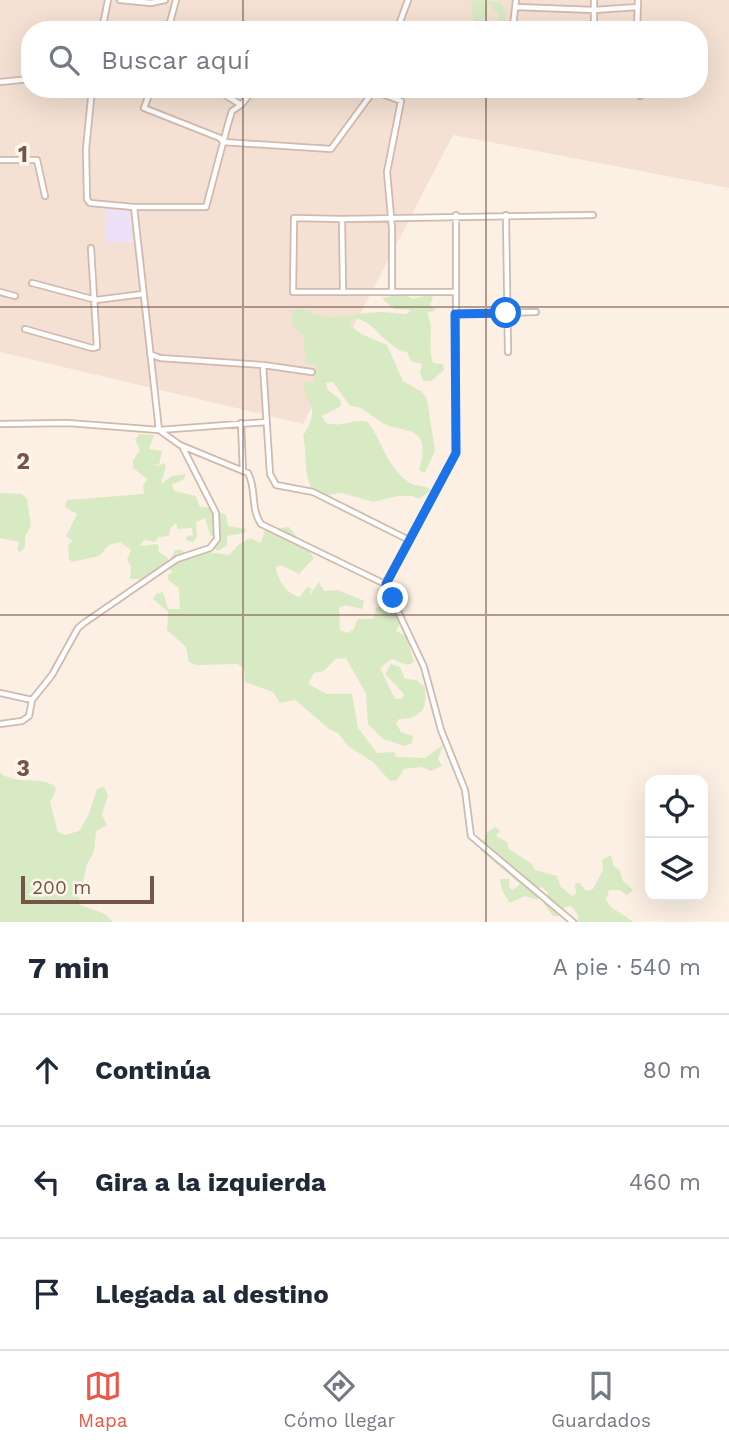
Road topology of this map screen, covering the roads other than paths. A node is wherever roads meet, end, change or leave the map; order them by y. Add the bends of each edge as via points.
1 (108, 0) edge
2 (120, 0) edge
3 (165, 0) edge
4 (176, 0) edge
5 (408, 0) edge
6 (516, 0) edge
7 (593, 0) edge
8 (638, 0) edge
9 (516, 7) junction
10 (638, 7) junction
11 (594, 10) junction
12 (104, 21) edge
13 (170, 21) edge
14 (400, 21) edge
15 (513, 21) edge
16 (594, 21) edge
17 (637, 21) edge
18 (21, 80) edge
19 (0, 82) edge
20 (91, 98) edge
21 (148, 98) edge
22 (230, 98) joint
23 (247, 98) edge
24 (368, 98) edge
25 (394, 98) edge
26 (241, 105) junction
27 (232, 111) junction
28 (223, 142) junction
29 (0, 160) edge
30 (45, 196) dead end
31 (134, 207) junction
32 (456, 215) junction
33 (506, 215) junction
34 (593, 215) dead end
35 (342, 219) junction
36 (391, 219) junction
37 (91, 248) dead end
38 (32, 283) dead end
39 (392, 290) junction
40 (343, 291) junction
41 (0, 292) edge
42 (456, 292) junction
43 (143, 294) junction
44 (15, 296) dead end
45 (96, 300) junction
46 (536, 312) dead end
47 (506, 313) junction
48 (455, 314) junction
49 (24, 329) dead end
50 (508, 352) dead end
51 (149, 353) junction
52 (263, 365) junction
53 (312, 372) dead end
54 (267, 422) junction
55 (0, 424) edge
56 (241, 424) junction
57 (159, 430) junction
58 (180, 445) junction
59 (243, 471) junction
60 (409, 540) junction
61 (386, 584) junction
62 (0, 693) edge
63 (32, 700) junction
64 (0, 724) edge
65 (573, 922) edge

1 - 12 street
2 - 3 street via 151,4
4 - 13 street
5 - 14 street
6 - 9 street
7 - 11 street
8 - 10 street
9 - 11 street
9 - 15 street
10 - 11 street
10 - 17 street
11 - 16 street
18 - 19 street
20 - 31 street via 86,149 88,202
21 - 28 street via 145,108
22 - 26 street
22 - 27 street
23 - 26 street
24 - 28 street via 331,149
25 - 36 street via 401,101 387,172
26 - 27 street
27 - 28 street
28 - 31 street via 206,207
29 - 30 street via 37,160
31 - 43 street
32 - 33 street
32 - 36 street
32 - 42 street
33 - 34 street
33 - 47 street
35 - 36 street
35 - 40 street
35 - 40 street via 294,218 293,292
36 - 39 street
37 - 45 street
38 - 45 street
39 - 40 street
39 - 42 street
41 - 44 street
42 - 48 street
43 - 45 street
43 - 51 street
45 - 49 street via 99,344 94,348
46 - 47 street
47 - 48 street
47 - 50 street
48 - 60 street via 456,453
51 - 52 street via 160,358
51 - 57 street
52 - 53 street
52 - 54 street
54 - 56 street
54 - 60 street via 270,474 276,485 313,492
55 - 57 street via 68,423
56 - 57 street
56 - 59 street
57 - 58 street
58 - 59 street
58 - 63 street via 216,513 217,539 210,548 177,559 78,628
59 - 61 street via 252,482 254,510 261,524
60 - 61 street
61 - 65 street via 424,667 441,730 465,790 471,836
62 - 63 street
63 - 64 street via 29,716

